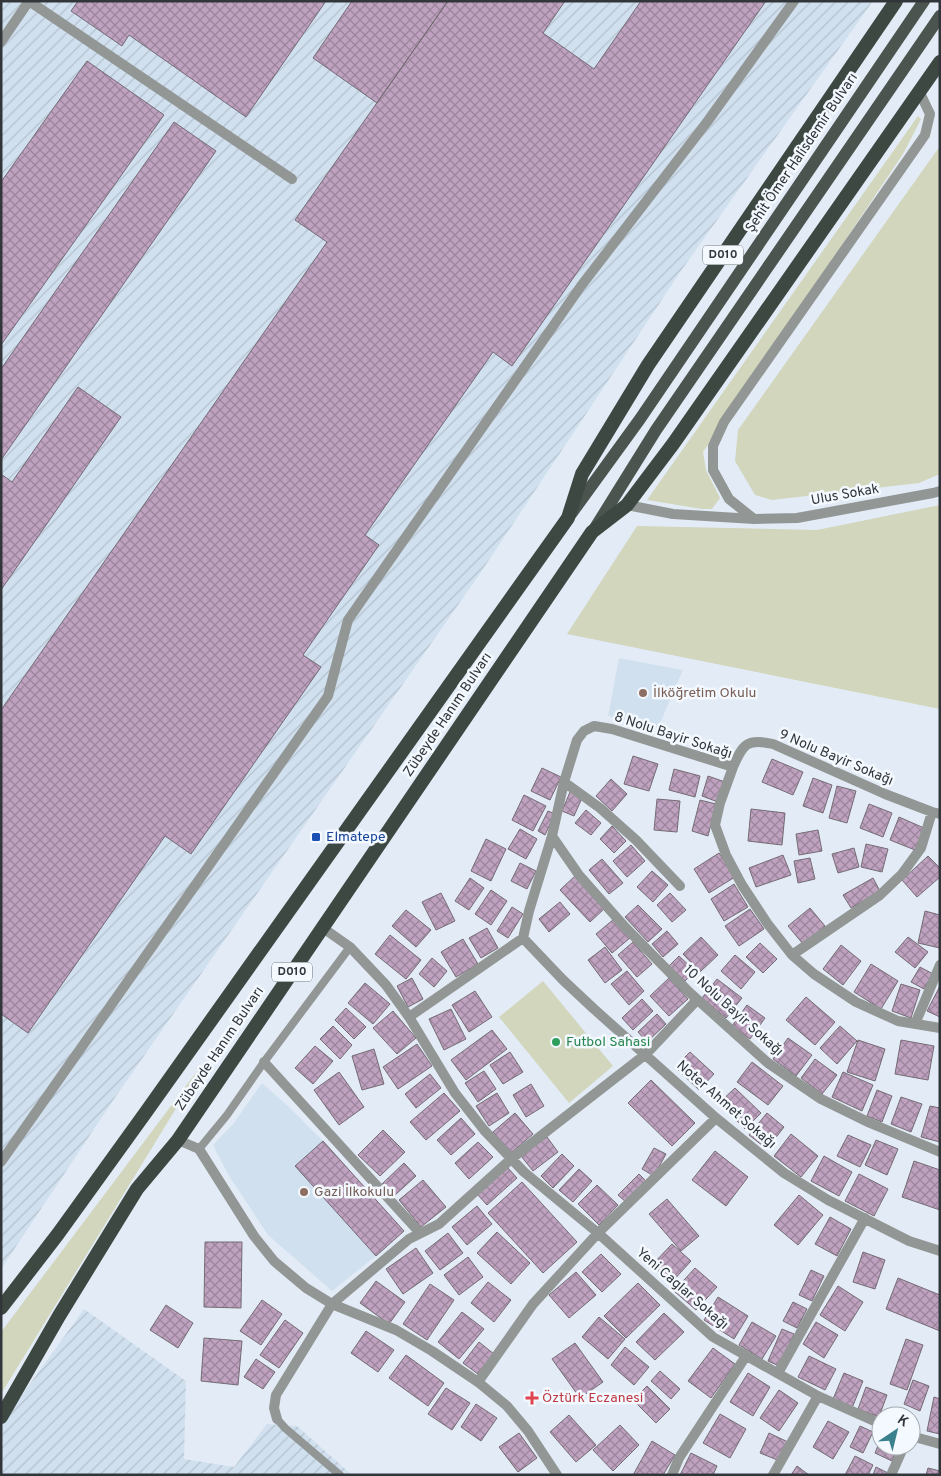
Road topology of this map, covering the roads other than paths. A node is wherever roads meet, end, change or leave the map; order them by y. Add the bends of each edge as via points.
1 (29, 1) edge
2 (794, 1) edge
3 (896, 1) edge
4 (924, 1) edge
5 (940, 16) edge
6 (1, 42) edge
7 (940, 62) edge
8 (919, 91) junction
9 (292, 179) dead end
10 (940, 491) edge
11 (627, 505) junction
12 (568, 518) junction
13 (754, 519) junction
14 (592, 532) junction
15 (733, 767) junction
16 (564, 782) junction
17 (936, 813) edge
18 (552, 836) junction
19 (680, 886) dead end
20 (322, 928) junction
21 (524, 938) junction
22 (350, 947) junction
23 (792, 955) junction
24 (940, 965) edge
25 (698, 1000) junction
26 (409, 1017) junction
27 (915, 1024) junction
28 (940, 1028) edge
29 (646, 1054) junction
30 (264, 1062) junction
31 (716, 1118) junction
32 (178, 1140) junction
33 (199, 1149) junction
34 (940, 1152) edge
35 (3, 1156) edge
36 (511, 1159) junction
37 (865, 1218) junction
38 (420, 1233) junction
39 (598, 1233) junction
40 (940, 1251) edge
41 (332, 1304) junction
42 (1, 1308) edge
43 (746, 1356) junction
44 (778, 1373) junction
45 (478, 1382) junction
46 (818, 1396) junction
47 (1, 1416) edge
48 (277, 1419) joint
49 (871, 1420) edge
50 (921, 1439) edge
51 (940, 1444) edge
52 (900, 1456) edge
53 (338, 1474) edge
54 (557, 1475) edge
55 (672, 1475) edge
56 (773, 1475) edge
57 (891, 1475) edge

1 - 6 street
1 - 9 street
2 - 35 street via 707,122 581,286 348,620 328,696
3 - 12 highway, D010 via 648,364 582,474
4 - 12 main road, Şehit Ömer Halisdemir Bulvarı / D010 via 640,419
5 - 14 main road, Zübeyde Hanım Bulvarı / D010 via 656,430
7 - 8 highway, D010
8 - 11 highway, D010
8 - 13 street via 930,114 925,134 724,422 713,446 713,470 729,499
10 - 13 street, Ulus Sokak via 797,518
11 - 13 street, Ulus Sokak via 673,514
11 - 14 highway, D010
12 - 42 highway, Zübeyde Hanım Bulvarı / D010 via 146,1112
14 - 20 highway, Zübeyde Hanım Bulvarı / D010
15 - 16 street, 8 Nolu Bayir Sokağı via 594,726 577,740
15 - 17 street, 9 Nolu Bayir Sokağı via 743,747 759,741 773,744
15 - 23 street, 8 Nolu Bayir Sokağı via 715,825 742,885
16 - 18 street, 8 Nolu Bayir Sokağı
16 - 19 street via 636,840
17 - 23 street via 920,848 902,874 880,895
18 - 21 street, 8 Nolu Bayir Sokağı
18 - 25 street, 10 Nolu Bayir Sokağı via 579,876
20 - 22 street, Yeni Caglar Sokağı
20 - 32 highway, Zübeyde Hanım Bulvarı / D010
21 - 26 street
21 - 29 street, Noter Ahmet Sokağı via 564,980
22 - 26 street, Yeni Caglar Sokağı via 386,985
22 - 30 lane
23 - 27 street, 8 Nolu Bayir Sokağı via 856,1002 898,1021
24 - 27 street
25 - 29 street
25 - 34 street, 10 Nolu Bayir Sokağı via 768,1063 821,1099
26 - 36 street, Yeni Caglar Sokağı via 455,1093
27 - 28 street, 8 Nolu Bayir Sokağı
29 - 31 street, Noter Ahmet Sokağı
29 - 36 street
30 - 33 lane
30 - 38 street
31 - 37 street, Noter Ahmet Sokağı via 784,1173
31 - 39 street
32 - 33 street
32 - 47 highway, Zübeyde Hanım Bulvarı / D010 via 137,1189
33 - 41 street via 254,1236 274,1261 306,1288
36 - 38 street via 439,1224
36 - 39 street, Yeni Caglar Sokağı
37 - 40 street, Noter Ahmet Sokağı via 909,1241
37 - 44 street
38 - 41 street
39 - 43 street, Yeni Caglar Sokağı via 713,1337
39 - 45 street via 533,1304
41 - 45 street via 396,1330
41 - 48 street via 276,1395 274,1408
43 - 44 street, Yeni Caglar Sokağı
43 - 55 street via 679,1458
44 - 46 street, Yeni Caglar Sokağı
45 - 54 street via 507,1406
46 - 49 street, Yeni Caglar Sokağı
46 - 56 street
48 - 53 lane
50 - 51 street
52 - 57 street

